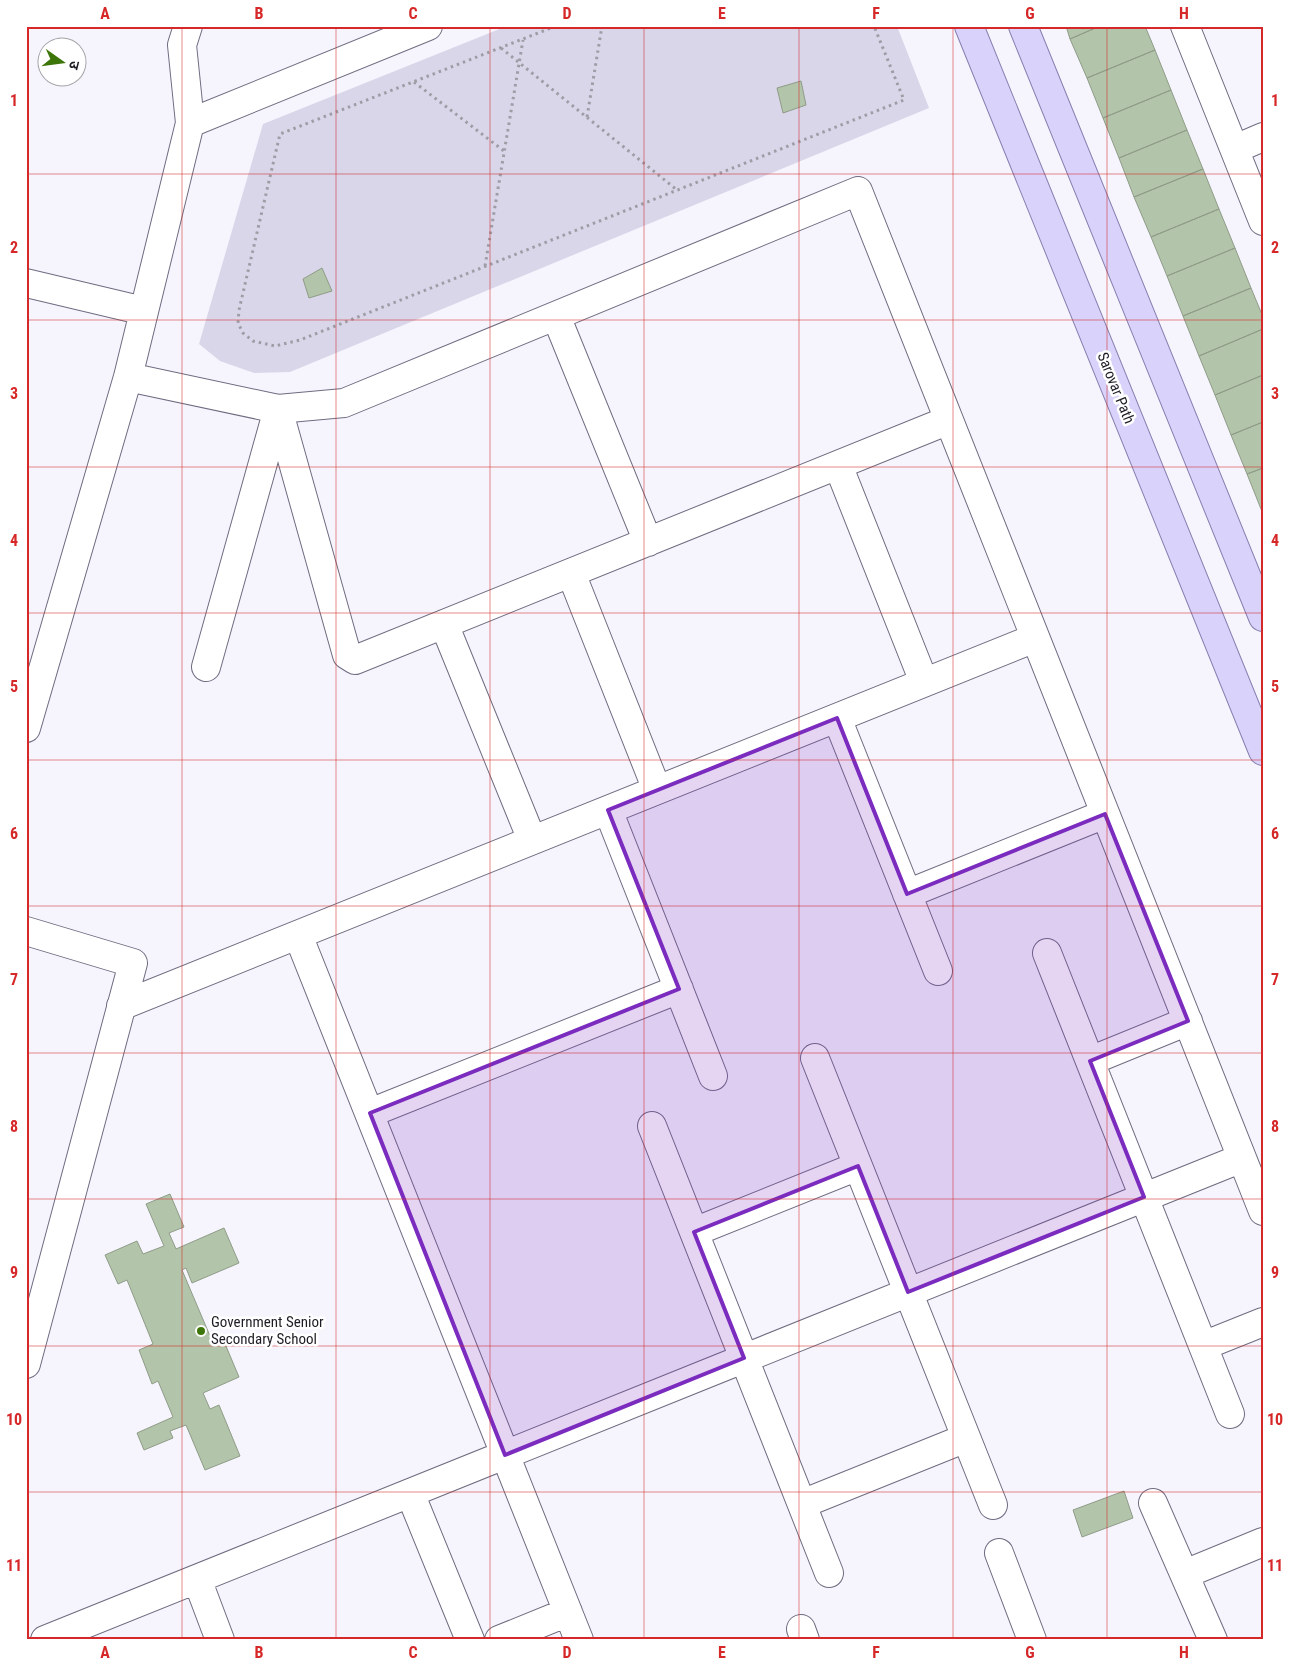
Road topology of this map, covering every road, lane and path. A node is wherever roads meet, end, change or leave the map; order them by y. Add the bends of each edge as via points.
1 (188, 26) edge
2 (428, 26) edge
3 (556, 26) edge
4 (602, 26) edge
5 (874, 26) edge
6 (969, 26) edge
7 (1023, 26) edge
8 (1185, 26) edge
9 (523, 39) junction
10 (501, 48) junction
11 (519, 62) junction
12 (414, 81) junction
13 (587, 117) junction
14 (190, 123) junction
15 (1263, 137) edge
16 (1234, 149) junction
17 (504, 151) junction
18 (677, 190) junction
19 (1263, 221) edge
20 (485, 266) junction
21 (26, 283) edge
22 (144, 311) junction
23 (556, 316) junction
24 (128, 377) junction
25 (278, 409) junction
26 (949, 420) junction
27 (838, 465) junction
28 (648, 542) junction
29 (571, 573) junction
30 (1263, 618) edge
31 (444, 624) junction
32 (1035, 638) junction
33 (206, 667) dead end
34 (924, 682) junction
35 (28, 717) edge
36 (837, 718) junction
37 (1263, 750) edge
38 (658, 790) junction
39 (608, 810) junction
40 (1105, 814) junction
41 (532, 840) junction
42 (907, 894) junction
43 (26, 931) edge
44 (298, 934) junction
45 (1047, 953) dead end
46 (938, 971) dead end
47 (679, 989) junction
48 (121, 1006) junction
49 (1188, 1021) junction
50 (815, 1058) dead end
51 (1090, 1061) junction
52 (713, 1076) dead end
53 (370, 1113) junction
54 (652, 1126) dead end
55 (1242, 1158) junction
56 (858, 1166) junction
57 (1144, 1197) junction
58 (1263, 1211) edge
59 (694, 1232) junction
60 (908, 1292) junction
61 (1263, 1322) edge
62 (1203, 1346) junction
63 (744, 1358) junction
64 (26, 1364) edge
65 (1230, 1414) dead end
66 (966, 1438) junction
67 (505, 1454) junction
68 (410, 1492) junction
69 (1153, 1503) dead end
70 (802, 1504) junction
71 (993, 1505) dead end
72 (1263, 1542) edge
73 (999, 1553) dead end
74 (829, 1573) dead end
75 (1185, 1574) junction
76 (197, 1579) junction
77 (568, 1612) junction
78 (85, 1632) edge
79 (1024, 1638) edge
80 (45, 1640) edge
81 (220, 1640) edge
82 (470, 1640) edge
83 (499, 1640) edge
84 (579, 1640) edge
85 (1213, 1640) edge

1 - 14 street via 182,45
2 - 14 street
3 - 9 path
4 - 13 path
5 - 18 path via 904,100
6 - 37 main road, Sarovar Path
7 - 30 main road
8 - 16 street
9 - 10 path
9 - 11 path
10 - 11 path
10 - 12 path
11 - 13 path
11 - 17 path
12 - 17 path
12 - 20 path via 280,134 238,310 238,323 243,333 253,341 275,346 300,340
13 - 18 path
14 - 22 street
15 - 16 street
16 - 19 street
17 - 20 path
18 - 20 path
21 - 22 street
22 - 24 street
23 - 25 street via 344,403
23 - 26 street via 858,191
23 - 28 street
24 - 25 street
24 - 35 street
25 - 31 street via 347,655 355,660
25 - 33 street
26 - 27 street
26 - 32 street
27 - 28 street
27 - 34 street
28 - 29 street
29 - 31 street
29 - 38 street
31 - 41 street
32 - 34 street
32 - 40 street
34 - 36 street
36 - 38 street
36 - 42 street
38 - 39 street
39 - 41 street
39 - 47 street
40 - 42 street
40 - 49 street
41 - 44 street
42 - 46 street
43 - 48 street via 132,963
44 - 48 street
44 - 53 street
45 - 51 street
47 - 52 street
47 - 53 street
48 - 64 street
49 - 51 street
49 - 55 street
50 - 56 street
51 - 57 street
53 - 67 street
54 - 59 street
55 - 57 street
55 - 58 street
56 - 59 street
56 - 60 street
57 - 60 street
57 - 62 street
59 - 63 street
60 - 63 street
60 - 66 street
61 - 62 street
62 - 65 street
63 - 67 street
63 - 70 street
66 - 70 street
66 - 71 street
67 - 68 street
67 - 77 street
68 - 76 street
68 - 82 street
69 - 75 street
70 - 74 street
72 - 75 street
73 - 79 street
75 - 85 street
76 - 78 street
76 - 81 street
77 - 83 street
77 - 84 street
78 - 80 street

